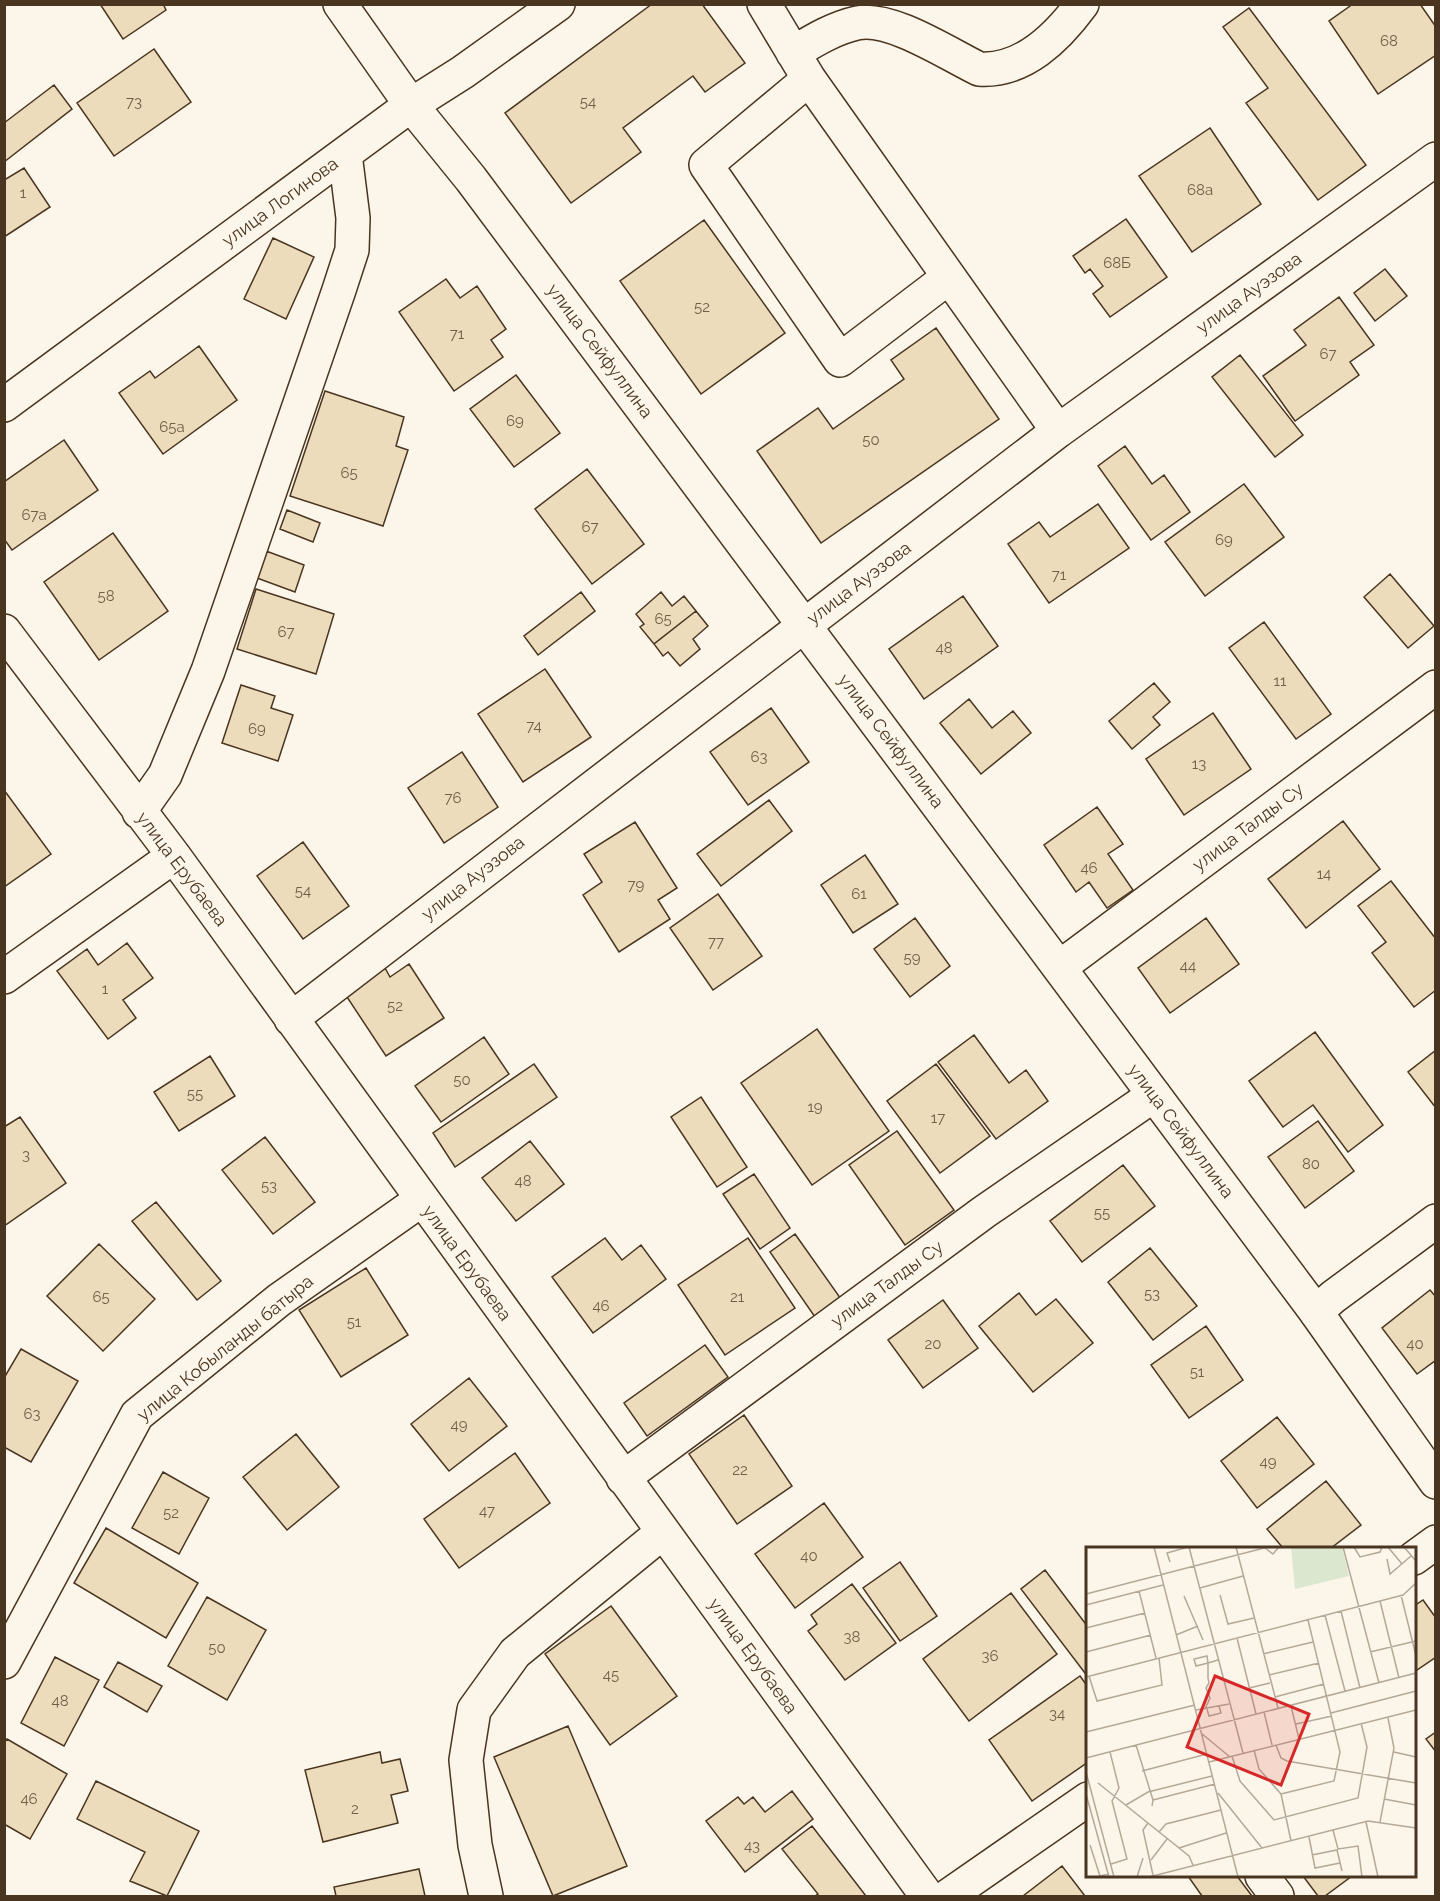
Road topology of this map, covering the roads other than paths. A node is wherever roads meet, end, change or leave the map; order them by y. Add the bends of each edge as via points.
1 (340, 4) edge
2 (558, 4) edge
3 (764, 4) edge
4 (1082, 4) edge
5 (801, 66) junction
6 (411, 105) junction
7 (345, 154) junction
8 (1436, 159) edge
9 (949, 277) junction
10 (8, 397) edge
11 (1059, 431) junction
12 (804, 624) junction
13 (4, 631) edge
14 (1436, 687) edge
15 (139, 812) junction
16 (174, 856) junction
17 (1060, 967) junction
18 (4, 977) edge
19 (291, 1019) junction
20 (1154, 1095) junction
21 (421, 1200) junction
22 (1436, 1221) edge
23 (1317, 1312) junction
24 (623, 1478) junction
25 (1436, 1482) edge
26 (663, 1532) junction
27 (1436, 1542) edge
28 (1416, 1557) edge
29 (4, 1662) edge
30 (1086, 1800) edge
31 (1263, 1877) edge
32 (486, 1896) edge
33 (927, 1896) edge
34 (948, 1896) edge
35 (1277, 1896) edge

1 - 6 street, улица Сейфуллина
2 - 6 street, улица Логинова
3 - 5 street
4 - 5 street via 1053,38 1032,55 993,70 979,69 896,28 876,23 858,23 823,36
5 - 9 street
5 - 9 street via 706,165 840,360
6 - 7 street, улица Логинова
6 - 12 street, улица Сейфуллина via 471,179
7 - 10 street, улица Логинова
7 - 15 street via 353,218 352,250 208,671 165,775
8 - 11 street, улица Ауэзова
9 - 11 street
11 - 12 street, улица Ауэзова
12 - 17 street, улица Сейфуллина
12 - 19 street, улица Ауэзова
13 - 15 street, улица Ерубаева
14 - 17 street, улица Талды Су
15 - 16 street, улица Ерубаева
16 - 18 street
16 - 19 street, улица Ерубаева
17 - 20 street, улица Сейфуллина
19 - 21 street, улица Ерубаева
20 - 23 street, улица Сейфуллина
20 - 24 street, улица Талды Су via 984,1212
21 - 24 street, улица Ерубаева
21 - 29 street, улица Кобыланды батыра via 279,1300 137,1415
22 - 23 street
23 - 25 street, улица Сейфуллина
24 - 26 street, улица Ерубаева
26 - 32 street via 515,1653 474,1710 466,1760 475,1845
26 - 33 street, улица Ерубаева
27 - 28 street
30 - 34 street
31 - 35 street

